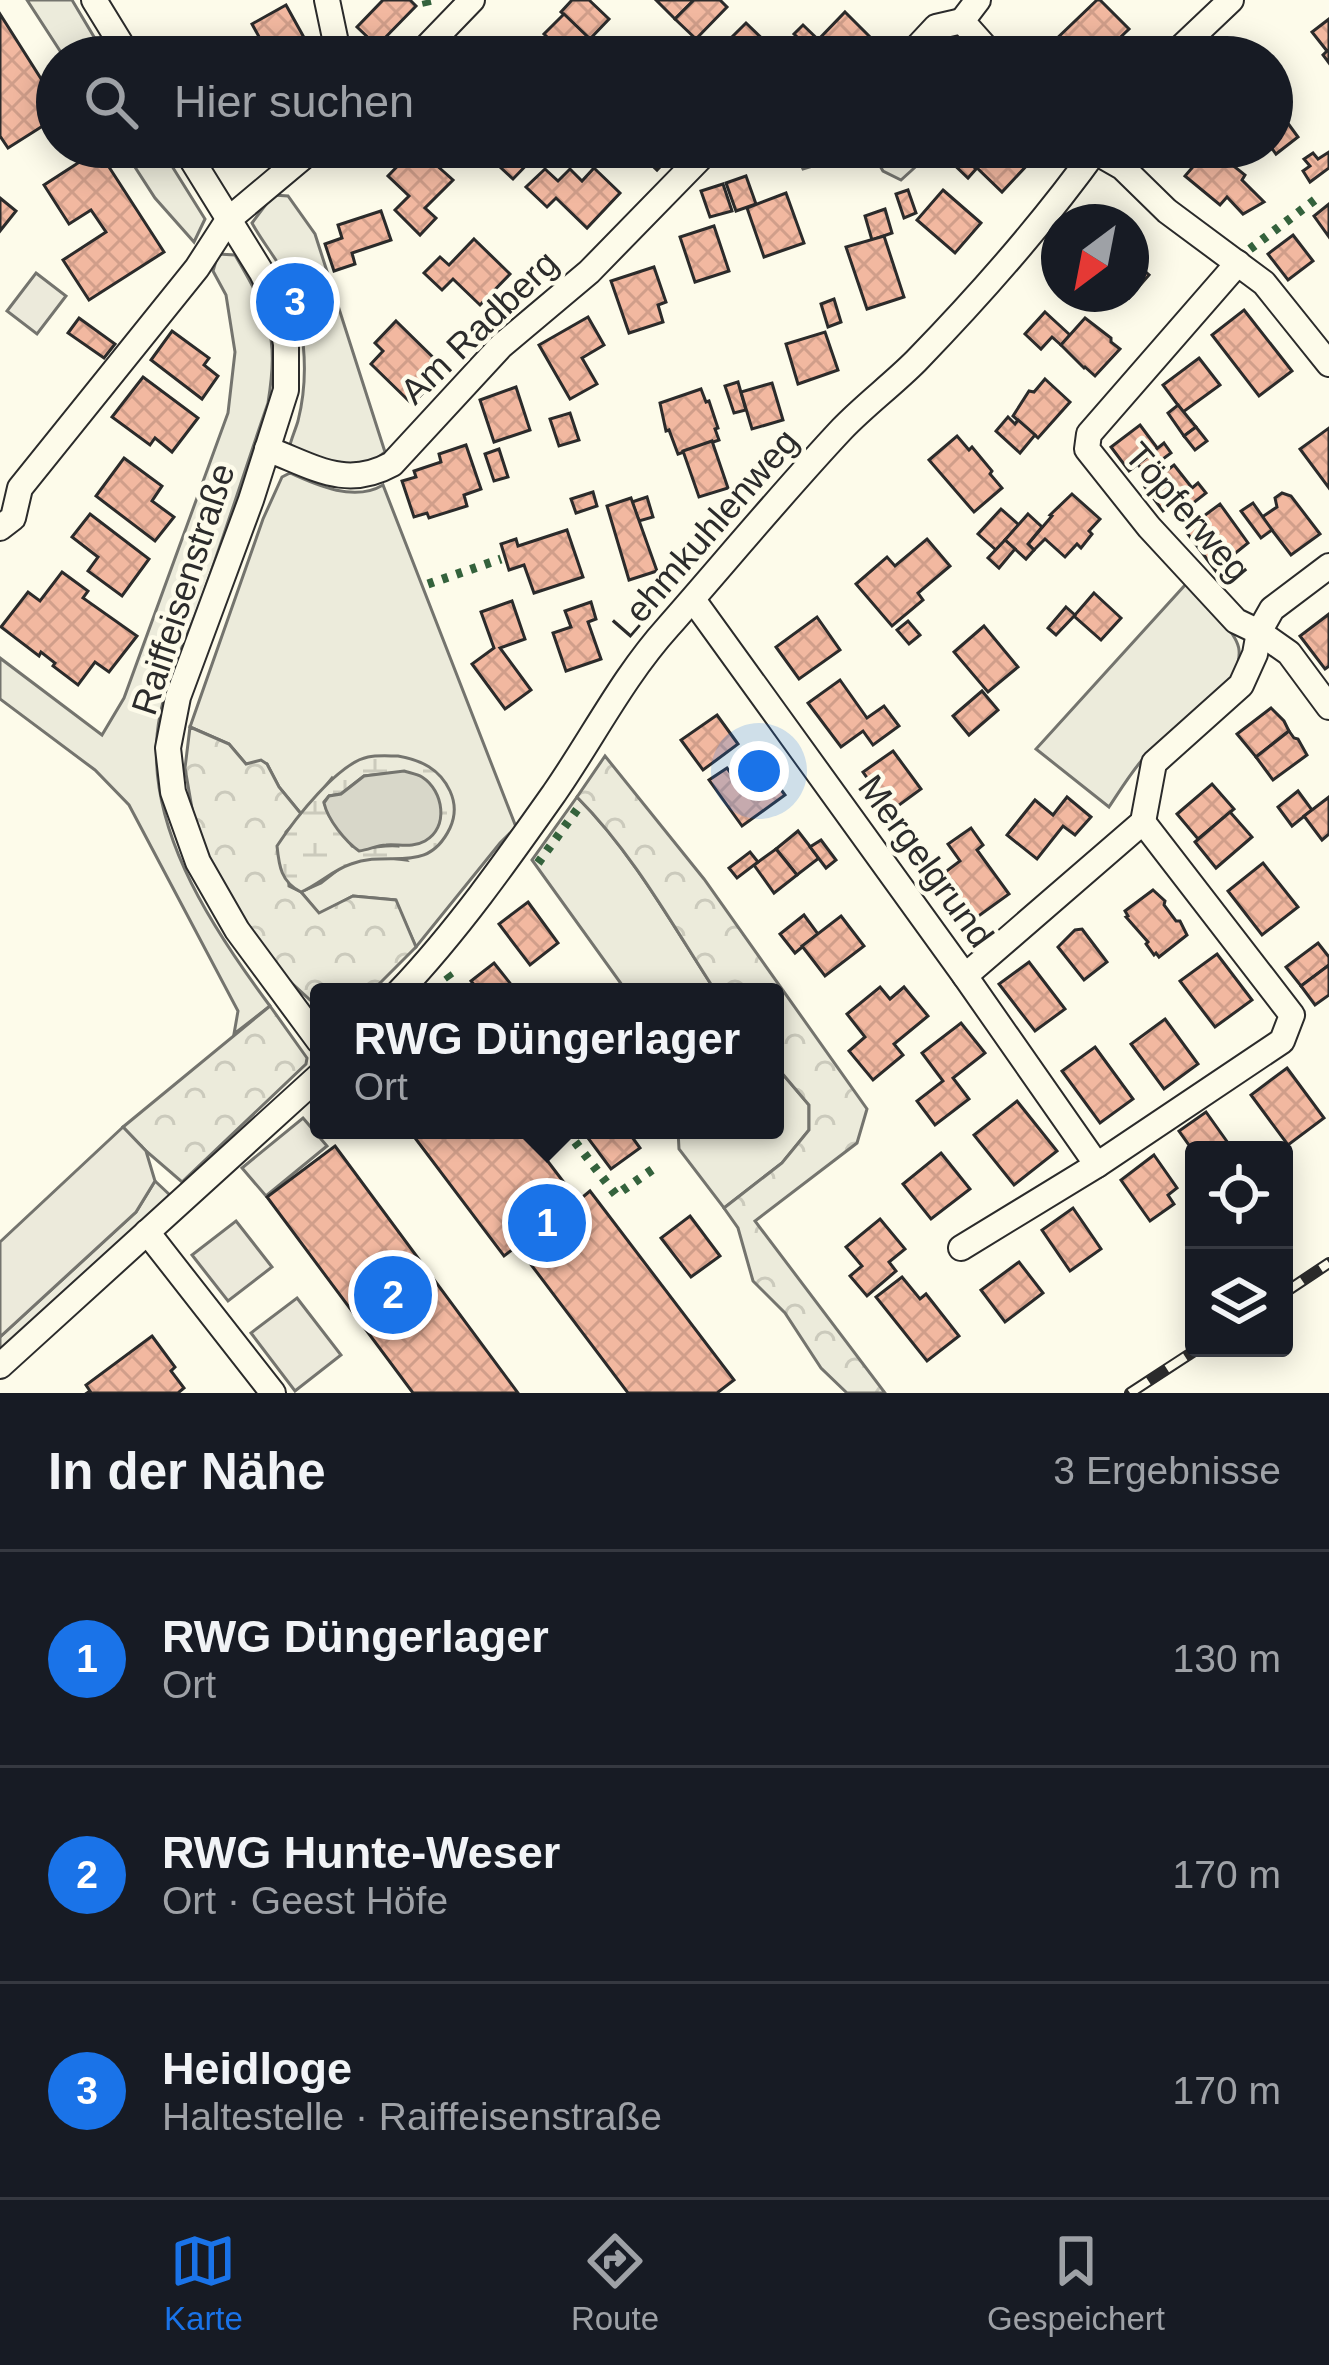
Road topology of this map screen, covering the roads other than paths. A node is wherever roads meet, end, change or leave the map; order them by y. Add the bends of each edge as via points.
1 (94, 0) edge
2 (328, 0) edge
3 (472, 0) edge
4 (978, 0) edge
5 (1231, 0) edge
6 (962, 21) junction
7 (116, 36) edge
8 (335, 36) edge
9 (437, 36) edge
10 (928, 36) edge
11 (975, 36) edge
12 (1193, 36) edge
13 (197, 168) edge
14 (290, 168) edge
15 (691, 168) edge
16 (1080, 168) edge
17 (1124, 168) edge
18 (229, 220) junction
19 (1238, 263) junction
20 (1329, 364) edge
21 (267, 449) junction
22 (0, 528) edge
23 (1329, 566) edge
24 (694, 601) junction
25 (1259, 632) junction
26 (1329, 706) edge
27 (1143, 822) junction
28 (965, 976) junction
29 (407, 983) edge
30 (310, 1029) edge
31 (310, 1084) edge
32 (1097, 1165) junction
33 (147, 1232) junction
34 (961, 1248) dead end
35 (0, 1366) edge
36 (273, 1393) edge

1 - 7 street
2 - 8 street
3 - 9 street
4 - 6 street
5 - 12 street
6 - 10 street
6 - 11 street
13 - 18 street, Raiffeisenstraße
14 - 18 street
15 - 21 street, Am Radberg via 589,272 501,346 392,464 340,476
16 - 24 street, Lehmkuhlenweg via 968,307 844,426
17 - 19 street
18 - 21 street, Raiffeisenstraße via 279,308 286,344 286,390
18 - 22 street via 20,488 13,518
19 - 20 street
19 - 25 street, Töpferweg via 1089,434 1088,449 1236,621
21 - 30 street, Raiffeisenstraße via 178,697 169,748 173,792 198,862
23 - 25 street via 1272,608
24 - 28 street, Mergelgrund
24 - 29 street, Lehmkuhlenweg via 666,628 556,790
25 - 26 street via 1289,652
25 - 27 street via 1240,685 1154,763
27 - 28 street
27 - 32 street via 1292,1016 1282,1041
28 - 32 street, Mergelgrund
31 - 33 street
32 - 34 street
33 - 35 street
33 - 36 street

